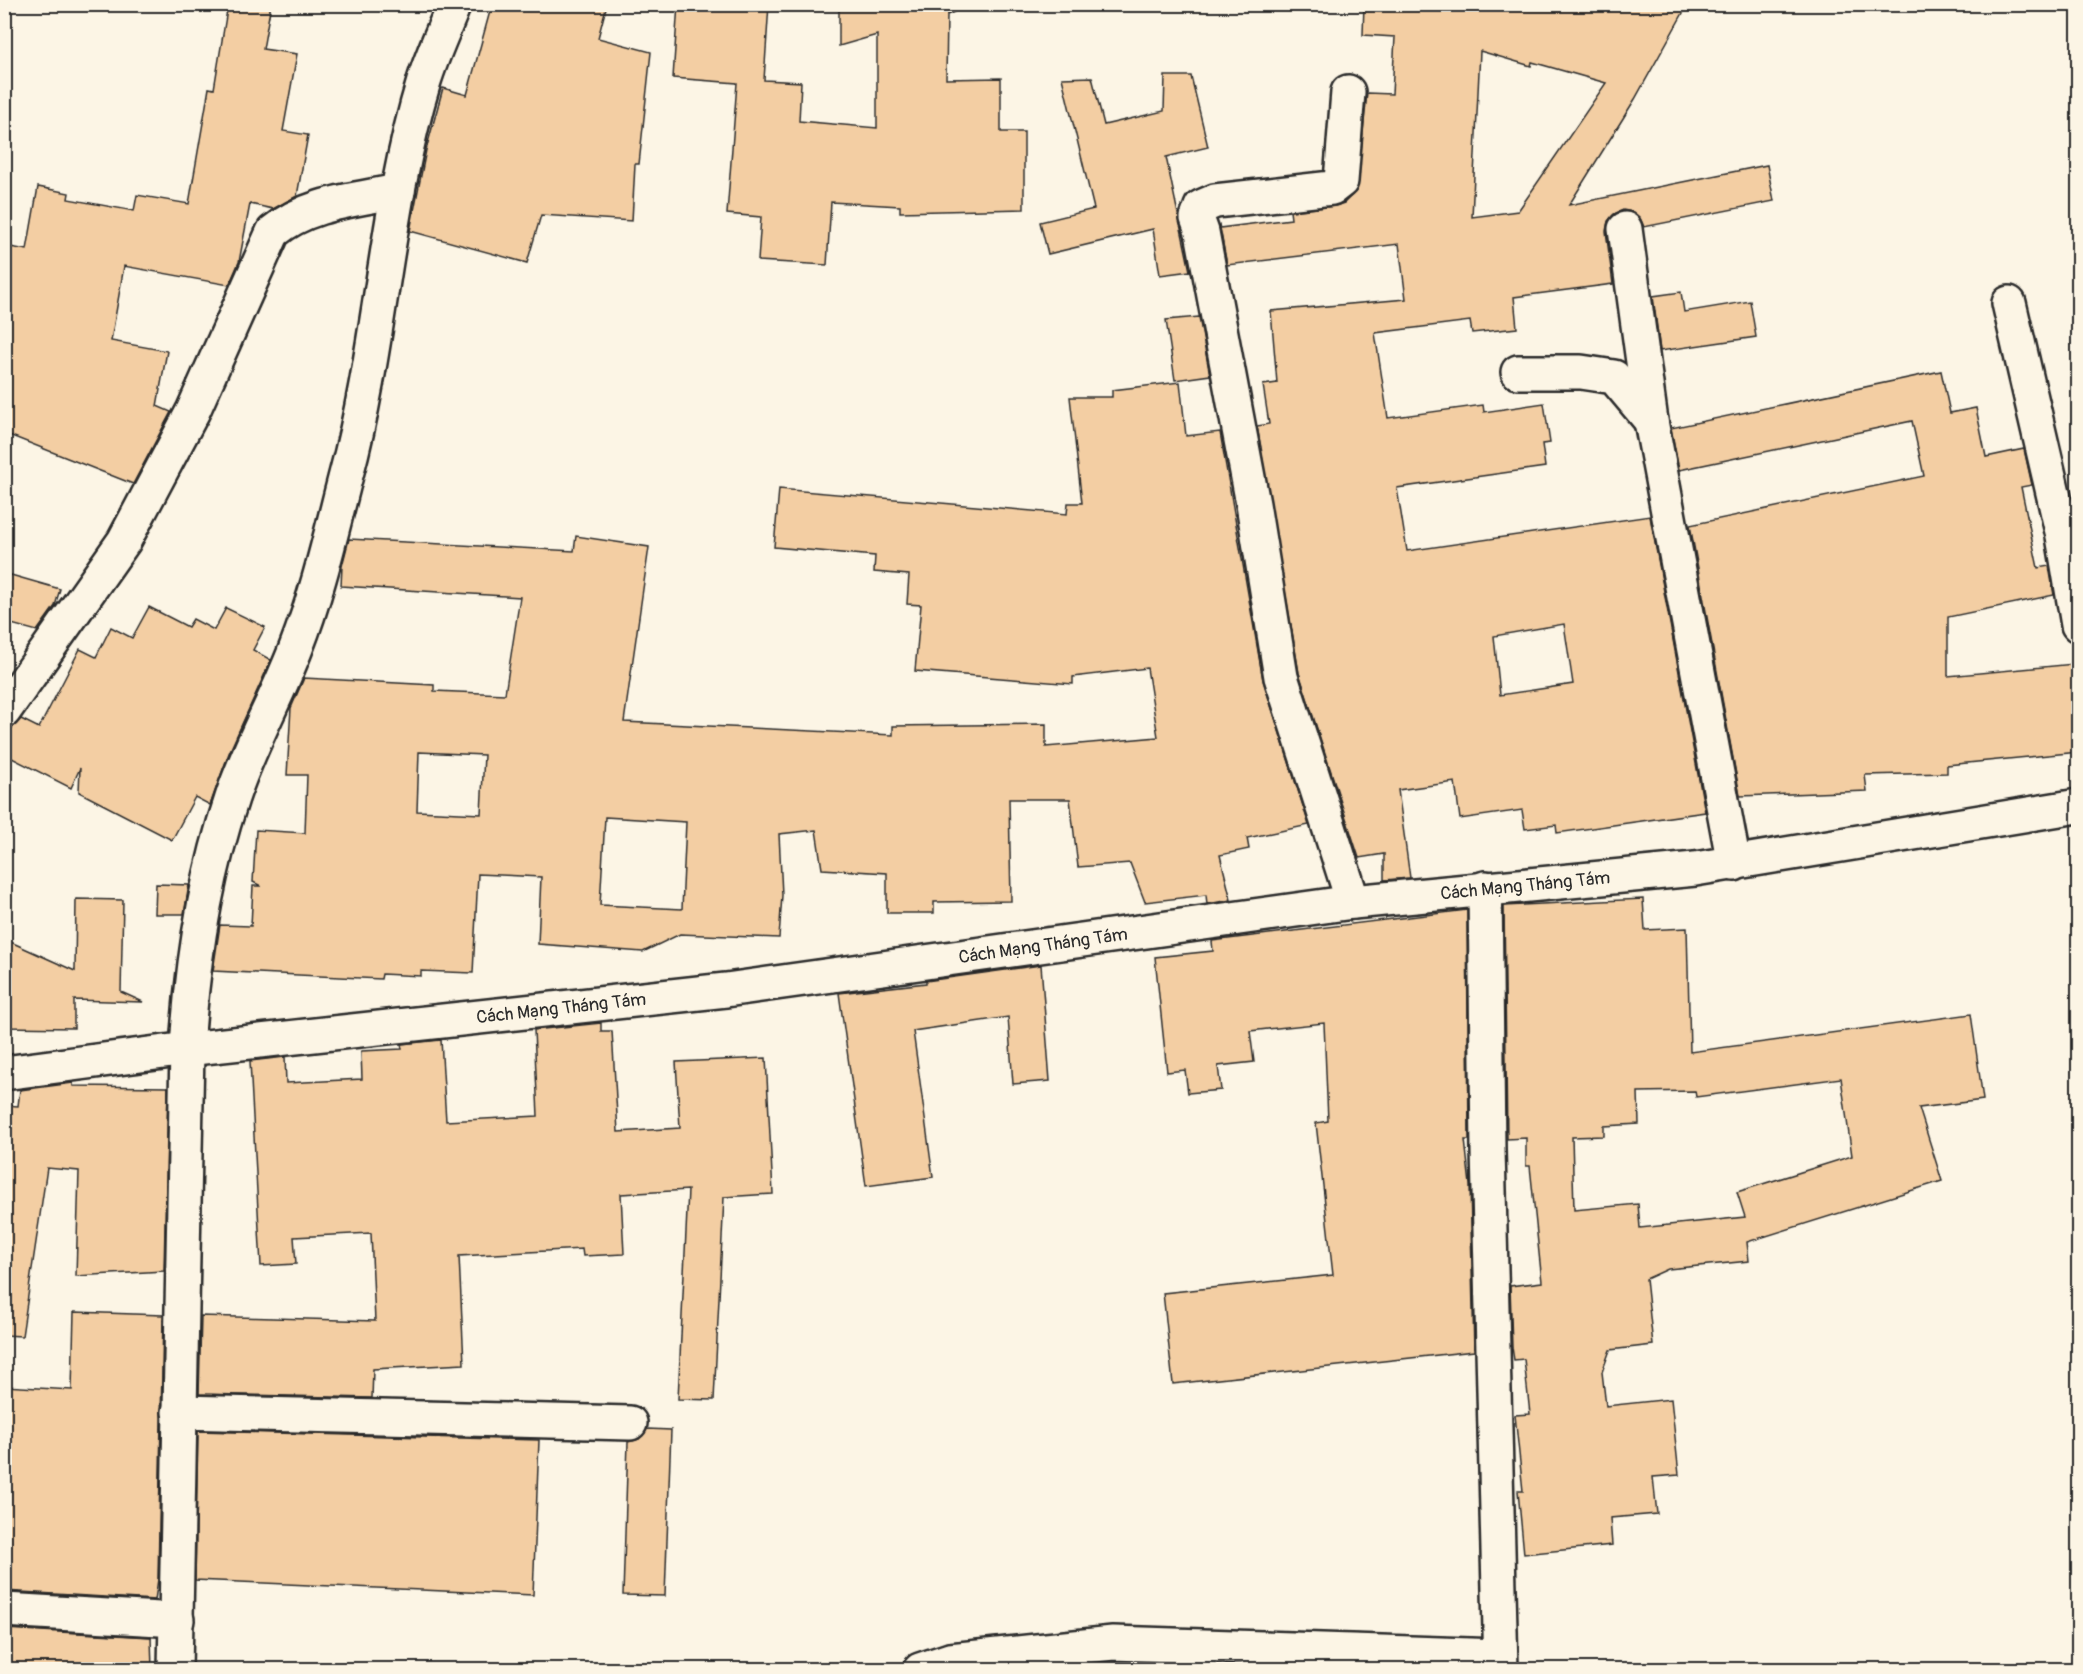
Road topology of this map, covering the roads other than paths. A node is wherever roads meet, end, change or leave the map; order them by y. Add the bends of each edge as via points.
1 (454, 4) edge
2 (1348, 92) dead end
3 (398, 191) junction
4 (1625, 229) dead end
5 (2009, 303) dead end
6 (1518, 372) dead end
7 (1651, 421) junction
8 (2079, 625) edge
9 (4, 711) edge
10 (2079, 806) edge
11 (1734, 864) junction
12 (1485, 888) junction
13 (1353, 903) junction
14 (187, 1049) junction
15 (4, 1073) edge
16 (179, 1412) junction
17 (630, 1423) dead end
18 (4, 1610) edge
19 (177, 1620) junction
20 (1500, 1663) edge
21 (175, 1670) edge
22 (920, 1670) edge

1 - 3 street via 424,80
2 - 13 street via 1341,181 1332,188 1215,201 1201,207 1197,218 1253,504 1281,677
3 - 9 street via 314,208 290,218 273,232 193,411 124,541
3 - 14 street via 366,380 316,590 296,648 232,797 213,868 190,988
4 - 7 street
5 - 8 street via 2063,536
6 - 7 street via 1581,372 1614,377
7 - 11 street
10 - 11 street, Cách Mạng Tháng Tám
11 - 12 street, Cách Mạng Tháng Tám
12 - 13 street, Cách Mạng Tháng Tám
12 - 20 street
13 - 14 street, Cách Mạng Tháng Tám via 726,990
14 - 15 street, Cách Mạng Tháng Tám
14 - 16 street
16 - 17 street
16 - 19 street
18 - 19 street
19 - 21 street
20 - 22 street via 1113,1642 950,1660

